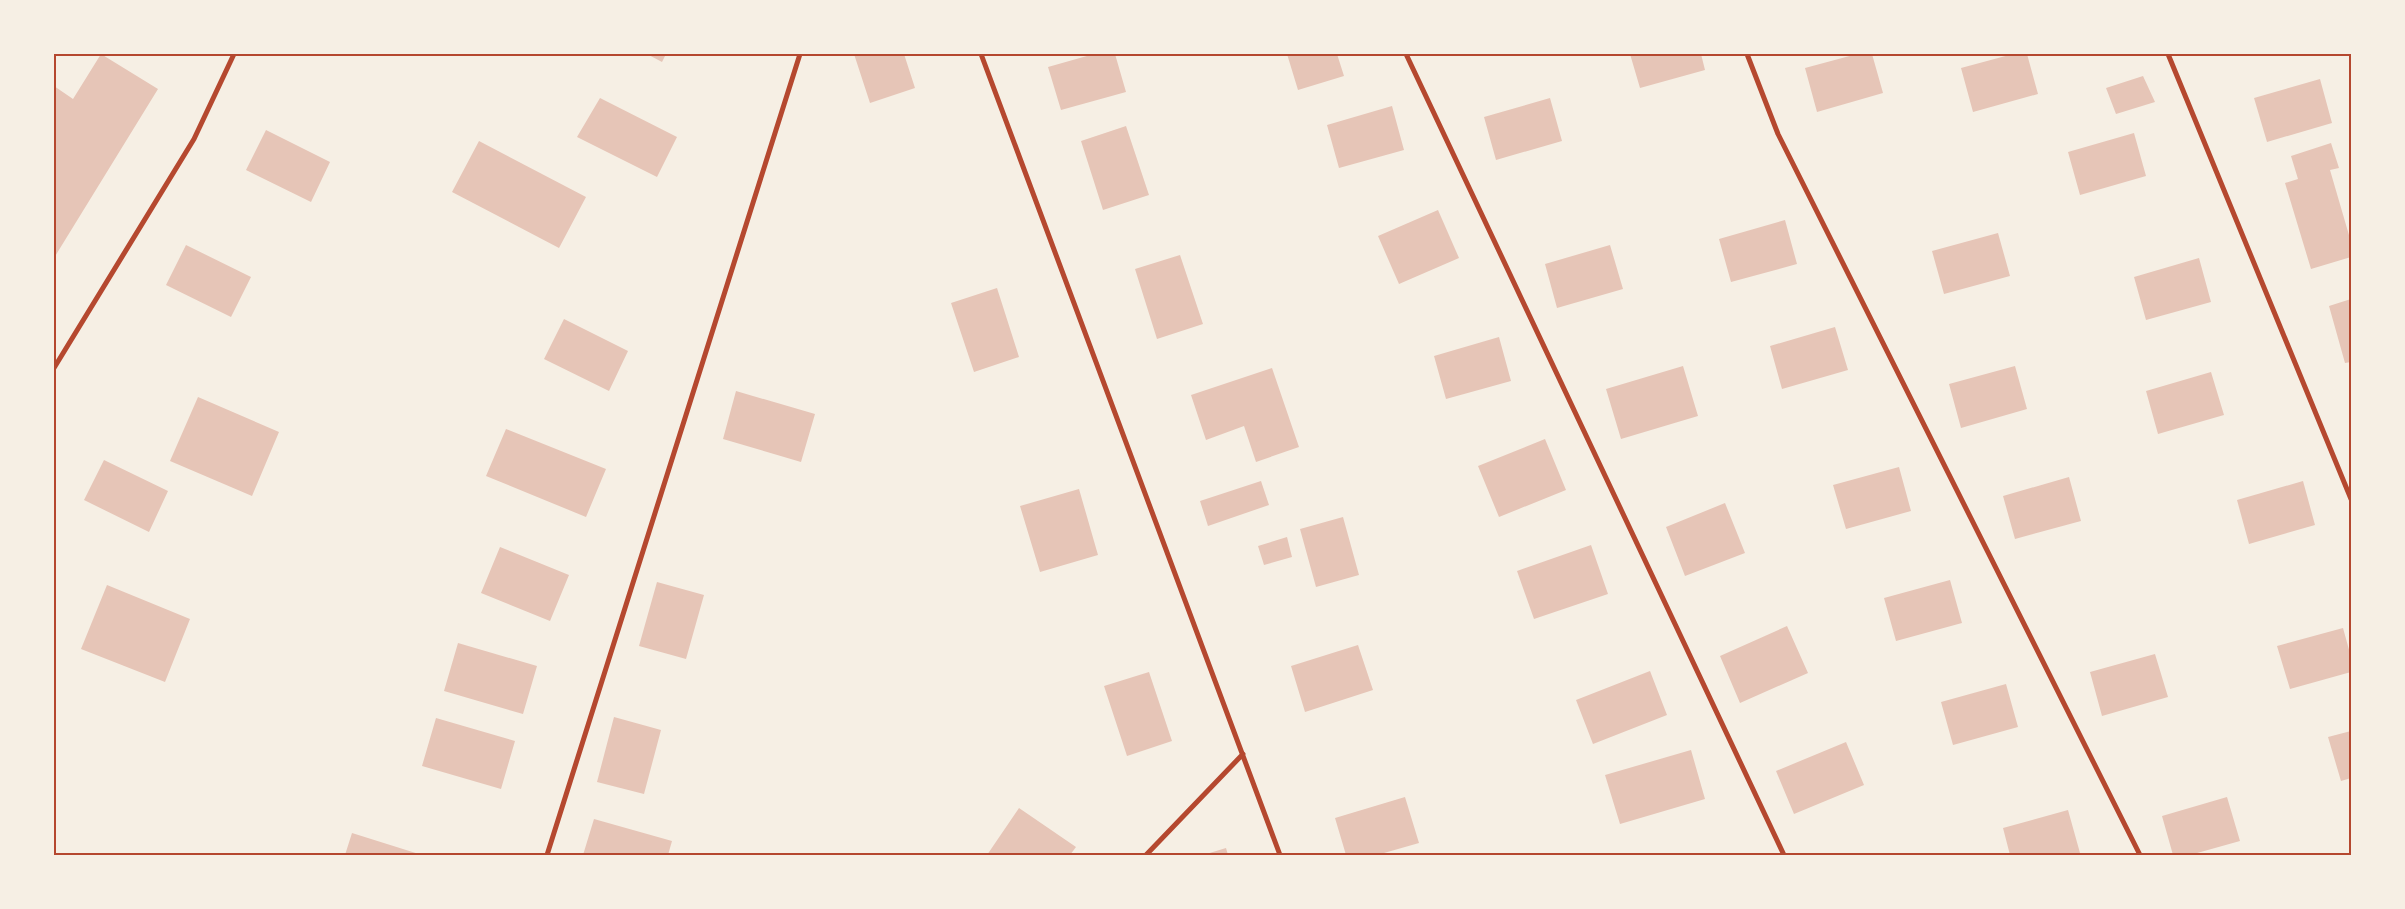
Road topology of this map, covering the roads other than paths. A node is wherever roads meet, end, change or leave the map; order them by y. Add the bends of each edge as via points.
1 (234, 54) edge
2 (800, 54) edge
3 (981, 54) edge
4 (1406, 54) edge
5 (1747, 54) edge
6 (2168, 54) edge
7 (54, 368) edge
8 (2351, 499) edge
9 (1243, 754) junction
10 (547, 855) edge
11 (1146, 855) edge
12 (1280, 855) edge
13 (1784, 855) edge
14 (2140, 855) edge

1 - 7 street via 194,139
2 - 10 street
3 - 9 street
4 - 13 street
5 - 14 street via 1778,134
6 - 8 street
9 - 11 street
9 - 12 street

